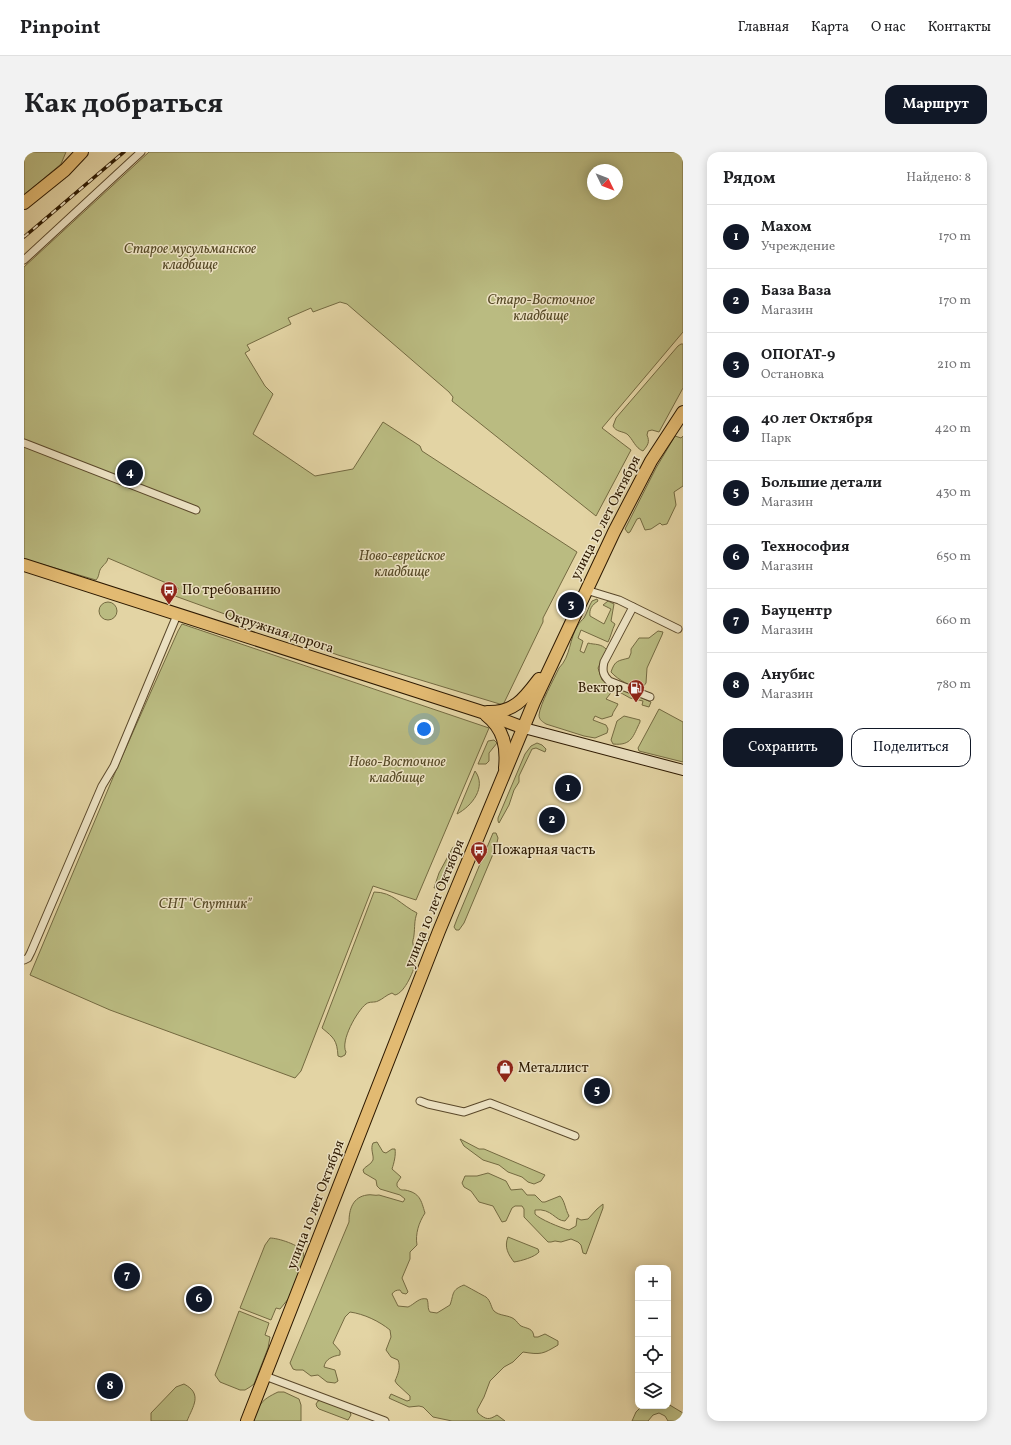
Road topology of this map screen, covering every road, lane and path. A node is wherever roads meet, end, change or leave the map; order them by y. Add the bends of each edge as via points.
1 (82, 152) edge
2 (141, 152) edge
3 (24, 203) edge
4 (24, 260) edge
5 (683, 412) edge
6 (24, 443) edge
7 (196, 510) dead end
8 (24, 565) edge
9 (586, 590) junction
10 (633, 607) junction
11 (177, 615) junction
12 (678, 629) dead end
13 (551, 665) junction
14 (650, 697) dead end
15 (482, 712) junction
16 (524, 728) junction
17 (683, 770) edge
18 (503, 781) junction
19 (24, 960) edge
20 (420, 1101) dead end
21 (575, 1136) dead end
22 (265, 1376) junction
23 (247, 1421) edge
24 (385, 1421) edge

1 - 3 main road via 65,170
2 - 4 street
5 - 9 main road, улица 10 лет Октября via 633,495
6 - 7 street
8 - 11 main road, Окружная дорога
9 - 10 street
9 - 13 main road, улица 10 лет Октября
10 - 12 street
10 - 14 street via 602,670 609,681
11 - 15 main road, Окружная дорога
11 - 19 street via 114,766 102,786 31,952
13 - 15 main road via 520,703 504,711
13 - 16 main road, улица 10 лет Октября
15 - 16 main road, Окружная дорога
15 - 18 main road via 492,720 502,736 506,752
16 - 17 street
16 - 18 main road, улица 10 лет Октября
18 - 22 main road, улица 10 лет Октября via 439,931
20 - 21 street via 464,1112 490,1102
22 - 23 main road, улица 10 лет Октября
22 - 24 street

